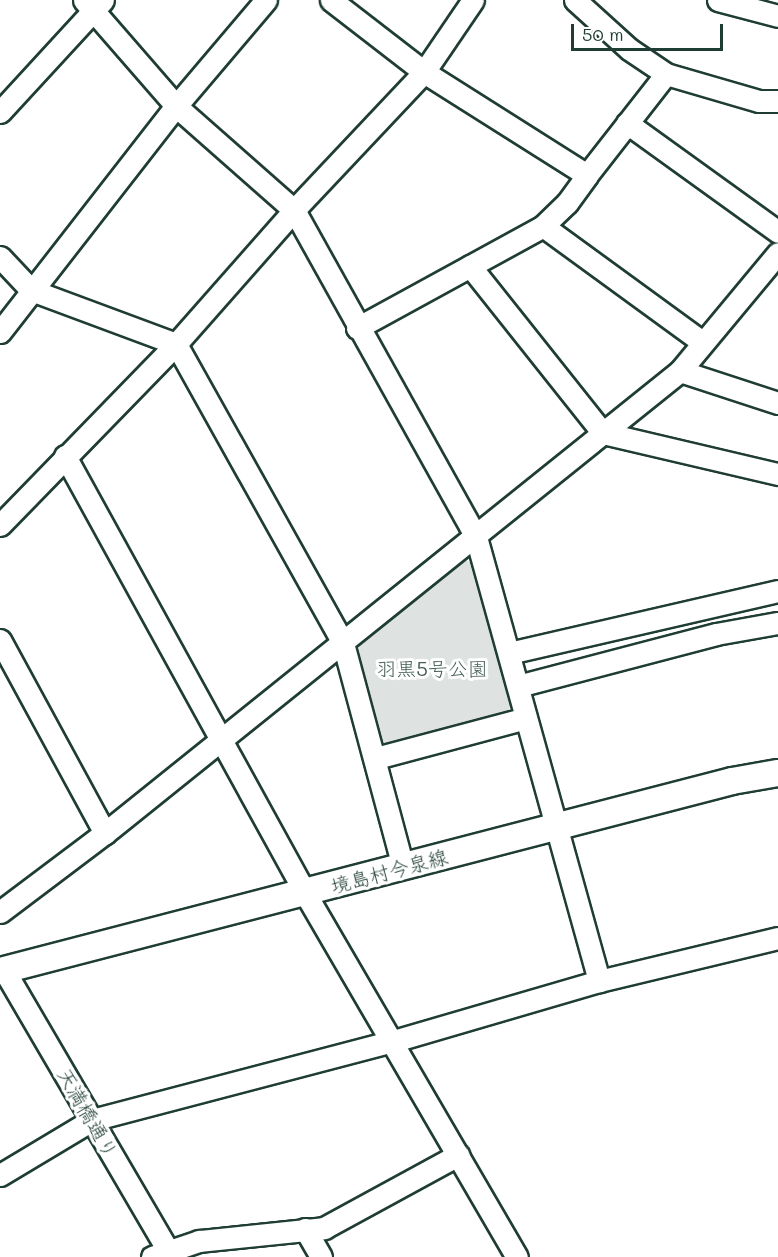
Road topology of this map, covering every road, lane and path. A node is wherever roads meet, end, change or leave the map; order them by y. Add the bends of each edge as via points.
1 (266, 0) edge
2 (473, 0) edge
3 (575, 0) edge
4 (718, 0) edge
5 (335, 1) edge
6 (94, 4) edge
7 (778, 16) edge
8 (424, 72) junction
9 (666, 74) junction
10 (778, 101) edge
11 (176, 106) junction
12 (0, 112) edge
13 (627, 123) junction
14 (587, 175) junction
15 (294, 210) junction
16 (543, 226) junction
17 (778, 232) edge
18 (778, 253) edge
19 (0, 257) edge
20 (470, 266) junction
21 (31, 290) junction
22 (357, 328) junction
23 (0, 332) edge
24 (702, 342) junction
25 (176, 344) junction
26 (680, 371) junction
27 (778, 403) edge
28 (603, 433) junction
29 (65, 456) junction
30 (778, 474) edge
31 (0, 525) edge
32 (476, 537) junction
33 (774, 592) edge
34 (686, 610) junction
35 (659, 616) junction
36 (778, 623) edge
37 (751, 628) junction
38 (716, 634) junction
39 (577, 636) junction
40 (0, 640) edge
41 (343, 643) junction
42 (509, 653) junction
43 (643, 653) junction
44 (606, 663) junction
45 (518, 686) junction
46 (526, 718) junction
47 (221, 740) junction
48 (376, 758) junction
49 (778, 772) edge
50 (555, 827) junction
51 (105, 833) junction
52 (404, 867) junction
53 (305, 893) junction
54 (0, 912) edge
55 (778, 938) edge
56 (2, 968) edge
57 (599, 981) junction
58 (394, 1041) junction
59 (92, 1120) junction
60 (458, 1155) junction
61 (0, 1175) edge
62 (305, 1229) junction
63 (164, 1255) edge
64 (321, 1257) edge
65 (517, 1257) edge

1 - 11 street
2 - 8 street
3 - 9 street via 629,49
4 - 7 street
5 - 8 street
6 - 11 street
6 - 12 street
8 - 14 street
8 - 15 street
9 - 10 street via 759,100
9 - 13 street
11 - 15 street
11 - 21 street
13 - 14 street
13 - 17 street
14 - 16 street via 567,203
15 - 22 street
15 - 25 street
16 - 20 street
16 - 24 street
18 - 24 street
19 - 21 street
20 - 22 street
20 - 28 street
21 - 23 street
21 - 25 street
22 - 32 street
24 - 26 street
25 - 29 street
25 - 41 street
26 - 27 street
26 - 28 street
28 - 30 street
28 - 32 street
29 - 31 street
29 - 47 street
32 - 41 street
32 - 42 street
33 - 34 street
33 - 37 street
34 - 35 street
34 - 38 street
35 - 39 street
35 - 43 street
36 - 37 street
37 - 38 street
38 - 43 street
39 - 42 street
39 - 44 street
40 - 51 street
41 - 47 street
41 - 48 street
42 - 45 street
43 - 44 street
44 - 45 street
45 - 46 street
46 - 48 street
46 - 50 street
47 - 51 street
47 - 53 street
48 - 52 street
49 - 50 main road, 境島村今泉線
50 - 52 main road, 境島村今泉線
50 - 57 street
51 - 54 street
52 - 53 main road, 境島村今泉線
53 - 56 main road, 境島村今泉線
53 - 58 street
55 - 57 street
56 - 59 street, 天満橋通り
57 - 58 street
58 - 59 street
58 - 60 street
59 - 61 street
59 - 63 street, 天満橋通り
60 - 62 street via 324,1228
60 - 65 street
62 - 63 street via 199,1241
62 - 64 street

